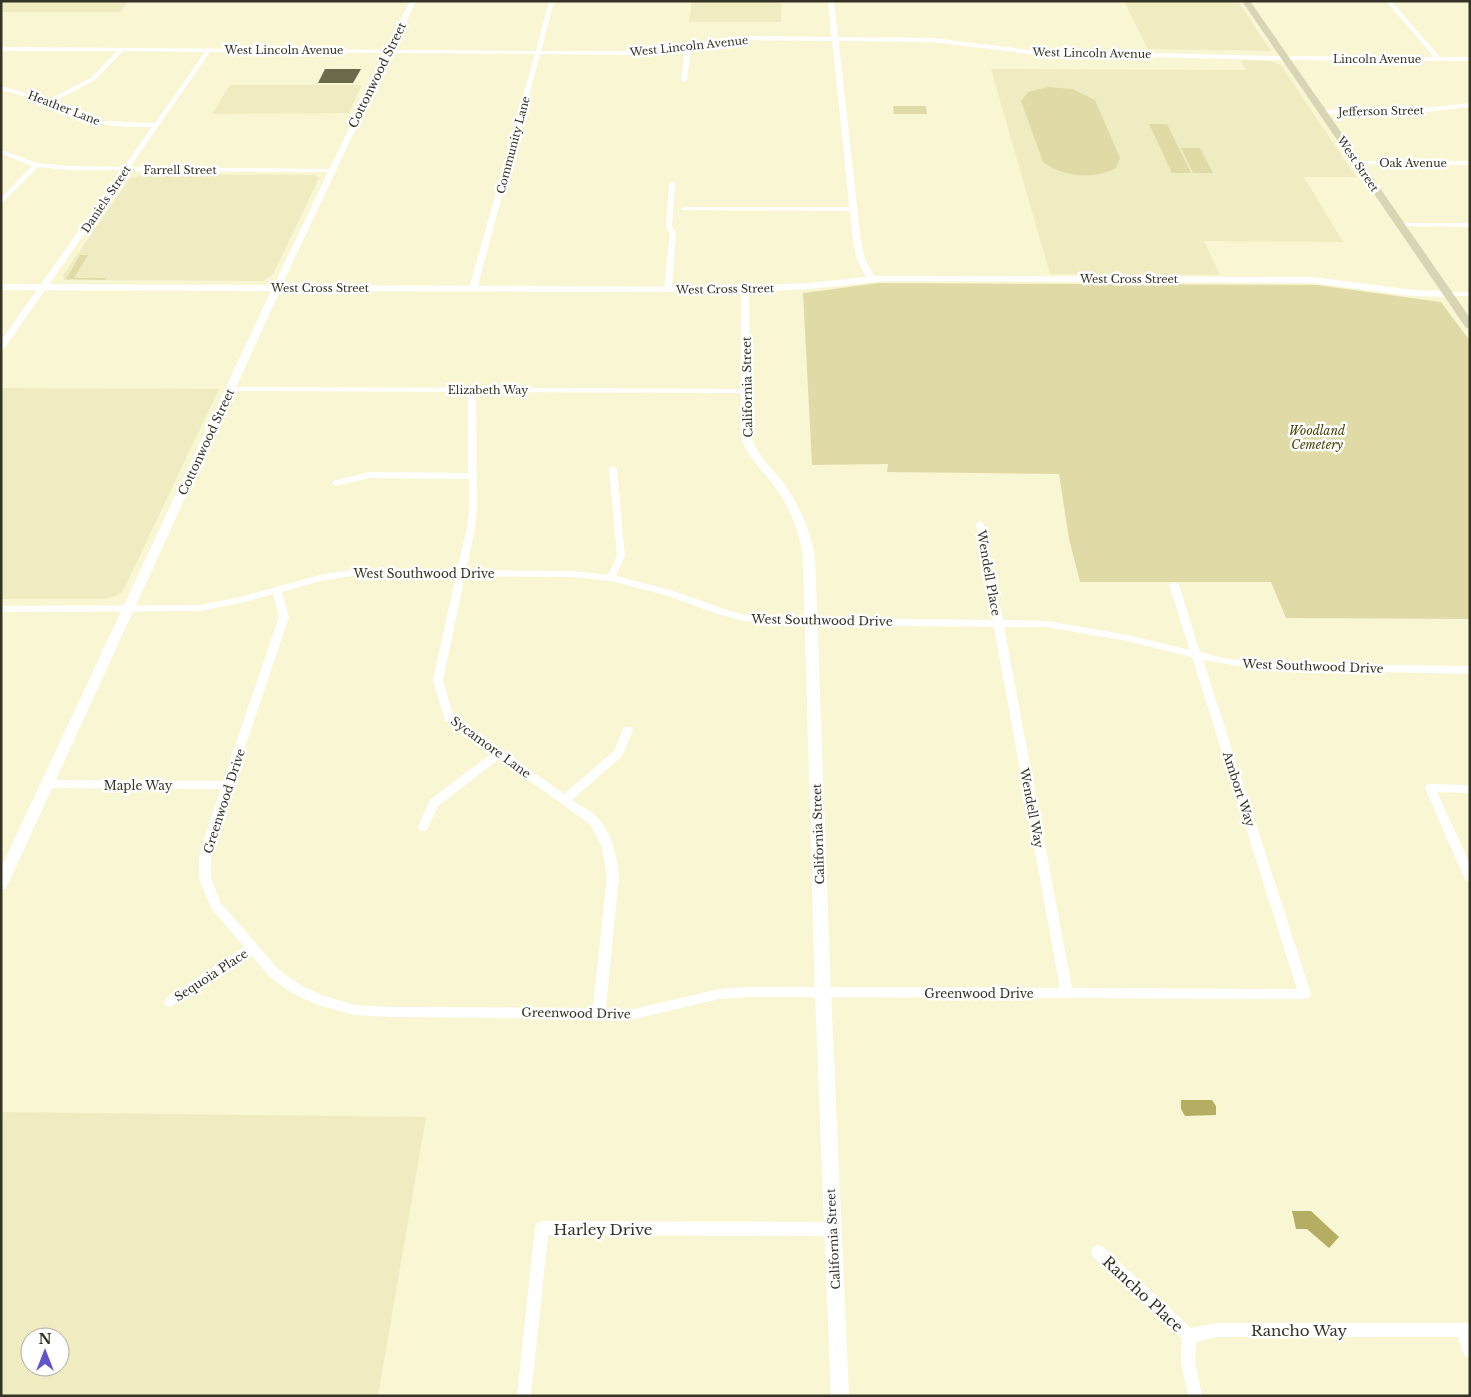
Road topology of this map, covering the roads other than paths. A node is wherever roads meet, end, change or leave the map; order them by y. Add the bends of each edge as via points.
1 (412, 1) edge
2 (552, 1) edge
3 (831, 1) edge
4 (1246, 1) edge
5 (1388, 1) edge
6 (835, 39) junction
7 (688, 46) junction
8 (1, 49) edge
9 (121, 50) junction
10 (209, 50) junction
11 (388, 50) junction
12 (538, 54) junction
13 (1285, 59) junction
14 (1439, 59) junction
15 (1470, 59) edge
16 (684, 80) dead end
17 (1, 88) edge
18 (48, 102) junction
19 (1470, 105) edge
20 (1322, 112) junction
21 (156, 125) junction
22 (1, 152) edge
23 (1356, 162) junction
24 (1470, 163) edge
25 (36, 165) junction
26 (126, 170) junction
27 (331, 171) junction
28 (672, 184) dead end
29 (1, 202) edge
30 (684, 209) dead end
31 (854, 209) junction
32 (1399, 225) junction
33 (1470, 225) edge
34 (870, 279) junction
35 (1, 287) edge
36 (44, 287) junction
37 (277, 288) junction
38 (473, 289) junction
39 (668, 290) junction
40 (746, 290) junction
41 (1447, 294) junction
42 (1470, 294) edge
43 (1470, 326) edge
44 (1, 347) edge
45 (231, 389) junction
46 (472, 390) junction
47 (746, 391) junction
48 (613, 469) dead end
49 (472, 476) junction
50 (336, 483) dead end
51 (980, 524) dead end
52 (462, 571) junction
53 (611, 578) junction
54 (1174, 585) dead end
55 (278, 590) junction
56 (1, 609) edge
57 (128, 610) junction
58 (811, 621) junction
59 (997, 622) junction
60 (1196, 655) junction
61 (1470, 670) edge
62 (628, 730) dead end
63 (498, 754) junction
64 (47, 784) junction
65 (228, 785) junction
66 (1470, 789) edge
67 (565, 800) junction
68 (423, 827) dead end
69 (1470, 877) edge
70 (1, 884) edge
71 (252, 948) junction
72 (823, 993) junction
73 (1067, 993) junction
74 (1305, 994) joint
75 (170, 1002) dead end
76 (599, 1013) junction
77 (832, 1229) junction
78 (1098, 1252) dead end
79 (1466, 1330) edge
80 (1189, 1336) junction
81 (1470, 1351) edge
82 (524, 1396) edge
83 (840, 1396) edge
84 (1196, 1396) edge

1 - 11 street, Cottonwood Street
2 - 12 street, Community Lane
3 - 6 street
4 - 13 main road, West Street
5 - 14 street
6 - 7 street, West Lincoln Avenue via 750,38
6 - 13 street, West Lincoln Avenue via 943,41 1030,52
6 - 31 street
7 - 12 street, West Lincoln Avenue via 630,53
7 - 16 street
8 - 9 street, West Lincoln Avenue
9 - 10 street, West Lincoln Avenue
9 - 18 street via 93,79
10 - 11 street, West Lincoln Avenue
10 - 21 street, Daniels Street
11 - 12 street, West Lincoln Avenue
11 - 27 street, Cottonwood Street
12 - 38 street, Community Lane
13 - 14 street, Lincoln Avenue
13 - 20 main road, West Street
14 - 15 street, Lincoln Avenue
17 - 18 street, Heather Lane
18 - 21 street, Heather Lane via 103,123
19 - 20 street, Jefferson Street via 1407,112
20 - 23 main road, West Street
21 - 26 street, Daniels Street
22 - 25 street, Farrell Street
23 - 24 street, Oak Avenue
23 - 32 main road, West Street
25 - 26 street, Farrell Street
25 - 29 street
26 - 27 street, Farrell Street
26 - 36 street, Daniels Street
27 - 37 street, Cottonwood Street
28 - 39 street via 669,228 673,233
30 - 31 street
31 - 34 street via 859,251
32 - 33 street
32 - 41 main road, West Street
34 - 40 street, West Cross Street
34 - 41 street, West Cross Street via 1312,280 1413,293
35 - 36 street, West Cross Street
36 - 37 street, West Cross Street
36 - 44 street, Daniels Street
37 - 38 street, West Cross Street
37 - 45 street, Cottonwood Street
38 - 39 street, West Cross Street
39 - 40 street, West Cross Street
40 - 47 street, California Street
41 - 42 street
41 - 43 main road, West Street
45 - 46 street, Elizabeth Way
45 - 57 street, Cottonwood Street
46 - 47 street, Elizabeth Way
46 - 49 street, Sycamore Lane
47 - 58 street, California Street via 748,444 784,491 804,533 809,558
48 - 53 street via 621,556
49 - 50 street via 369,475
49 - 52 street, Sycamore Lane via 471,528
51 - 59 street, Wendell Place
52 - 53 street, West Southwood Drive
52 - 55 street, West Southwood Drive via 358,572
52 - 63 street, Sycamore Lane via 438,680 449,717
53 - 58 street, West Southwood Drive via 667,592 744,618
54 - 60 street, Ambort Way
55 - 57 street, West Southwood Drive via 200,608
55 - 65 street, Greenwood Drive via 284,617
56 - 57 street, West Southwood Drive
57 - 64 street, Cottonwood Street
58 - 59 street, West Southwood Drive
58 - 72 street, California Street
59 - 60 street, West Southwood Drive via 1081,628
59 - 73 street, Wendell Way
60 - 61 street, West Southwood Drive via 1258,666
60 - 74 street, Ambort Way
62 - 67 street via 618,753
63 - 67 street, Sycamore Lane
63 - 68 street via 434,803
64 - 65 street, Maple Way
64 - 70 street, Cottonwood Street
65 - 71 street, Greenwood Drive via 205,857 205,878 215,905
66 - 69 street via 1430,788
67 - 76 street, Sycamore Lane via 594,821 606,838 612,858 613,876
71 - 75 street, Sequoia Place
71 - 76 street, Greenwood Drive via 274,973 296,989 322,1001 355,1010
72 - 73 street, Greenwood Drive
72 - 76 street, Greenwood Drive via 719,994 634,1014
72 - 77 street, California Street
73 - 74 street, Greenwood Drive
77 - 82 street, Harley Drive via 542,1228
77 - 83 street, California Street
78 - 80 street, Rancho Place
79 - 80 street, Rancho Way via 1217,1330
79 - 81 street
80 - 84 street via 1188,1361

